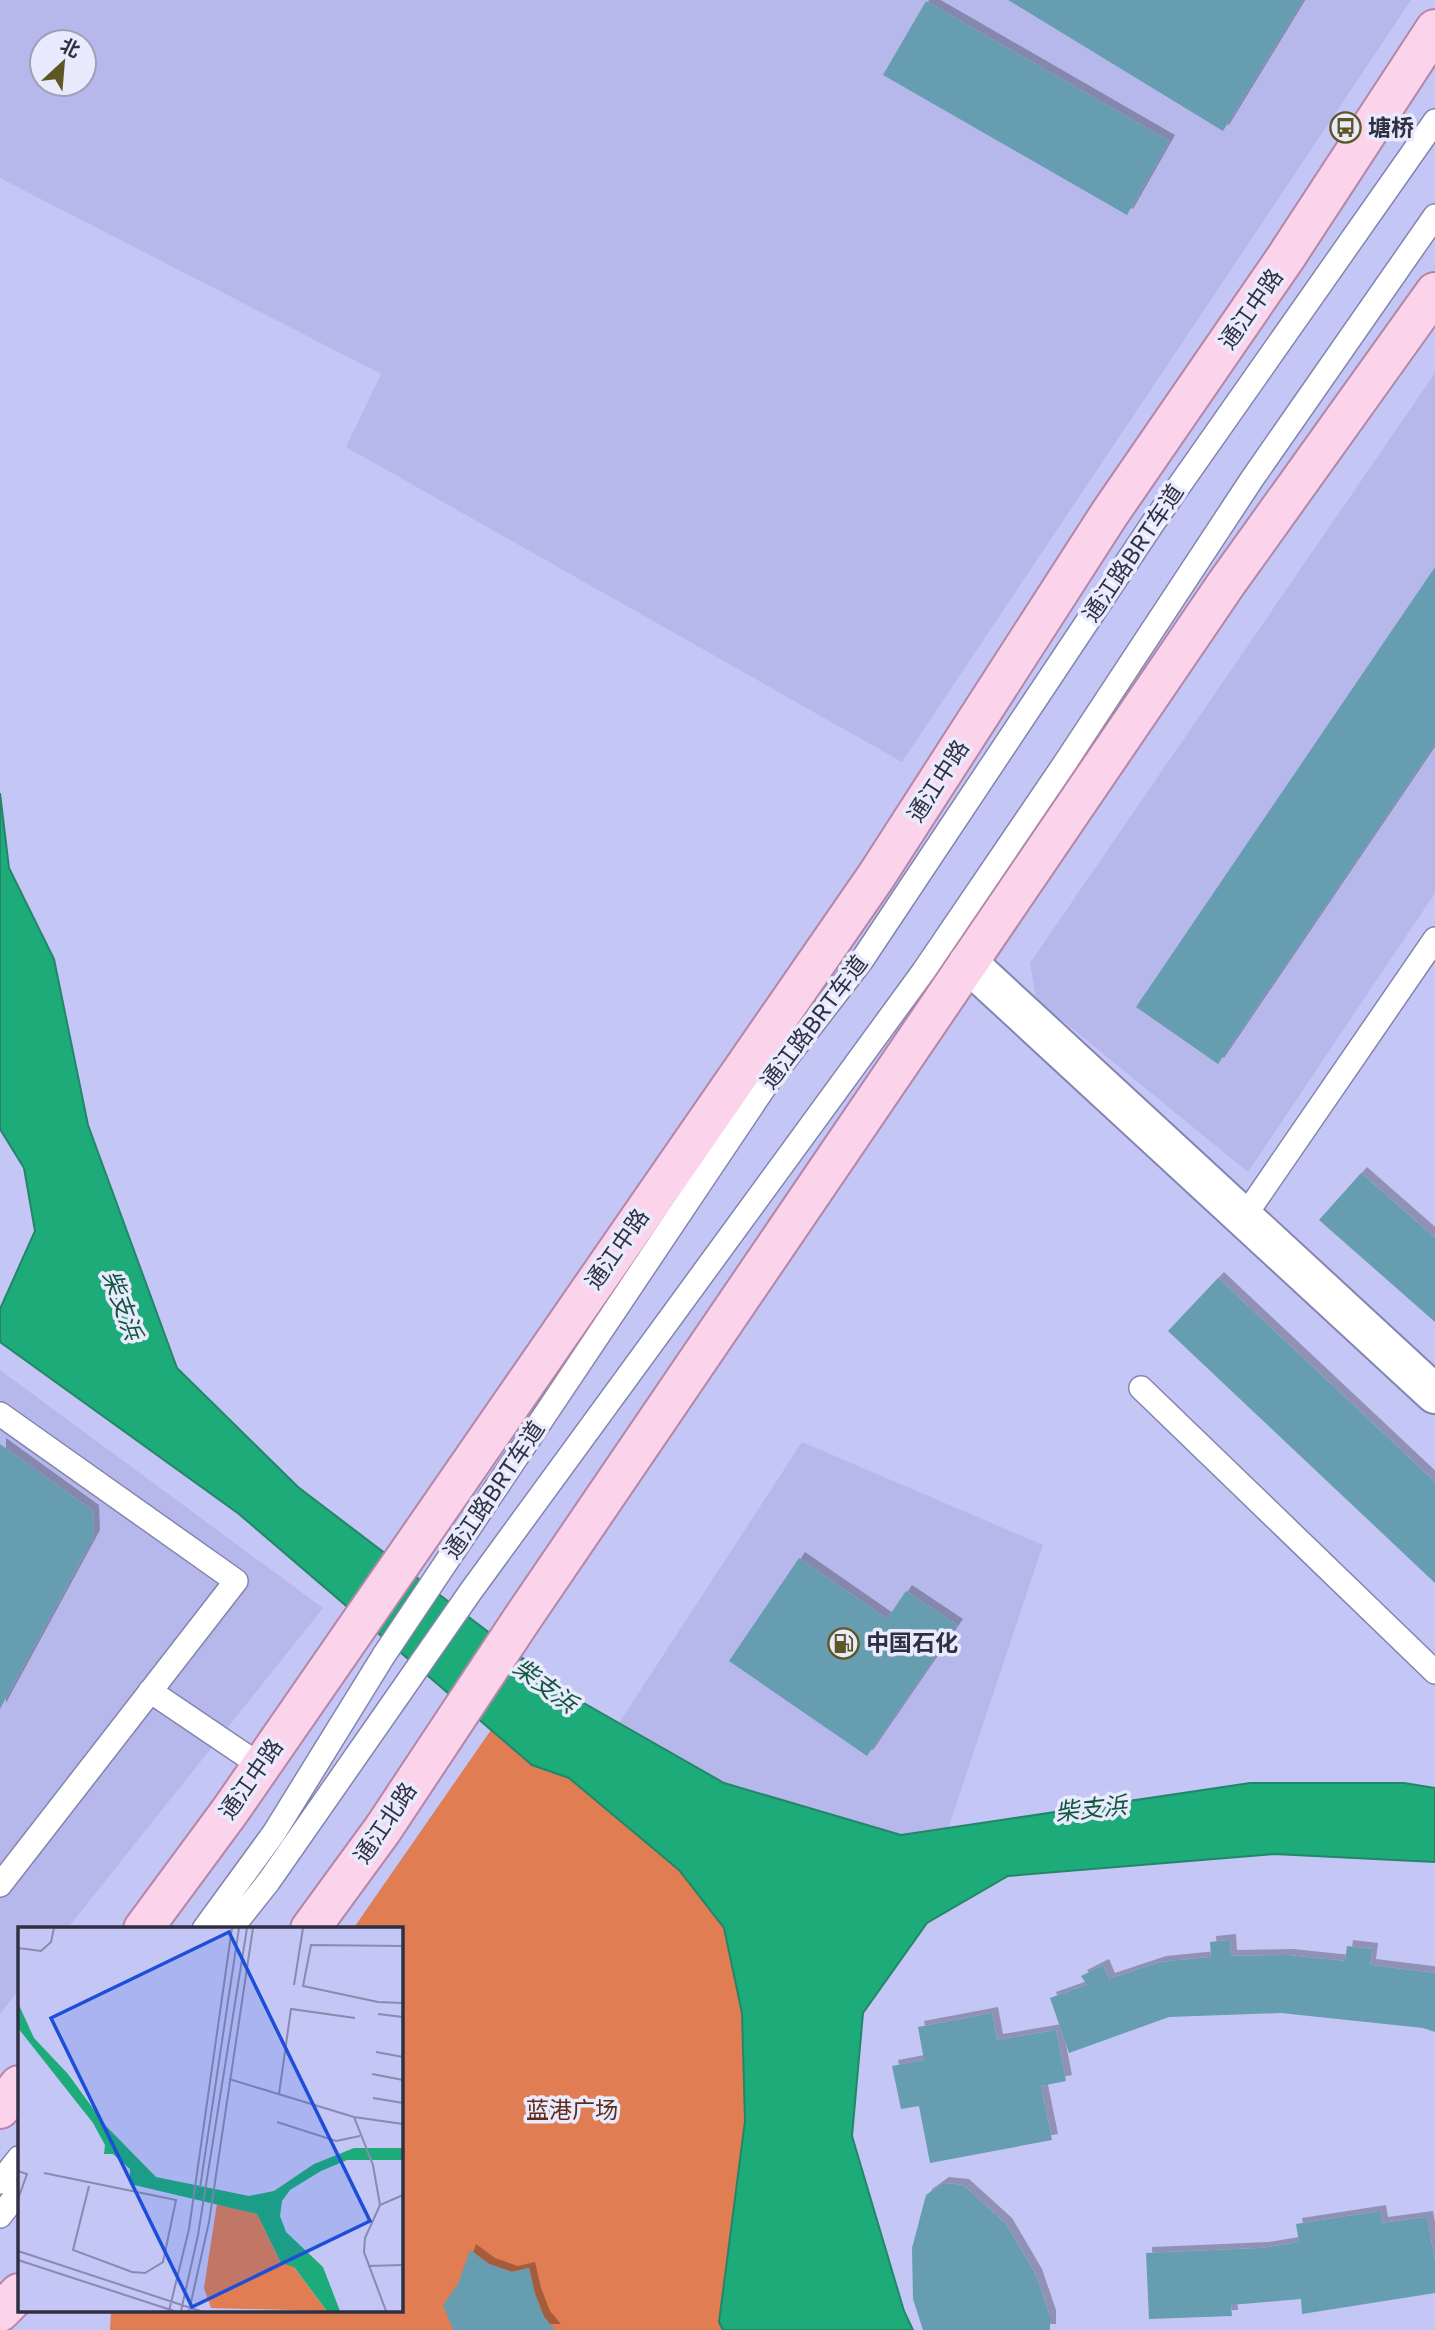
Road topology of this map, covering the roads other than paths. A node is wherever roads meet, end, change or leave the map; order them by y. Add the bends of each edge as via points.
1 (1435, 29) edge
2 (1435, 121) edge
3 (1435, 216) edge
4 (1435, 292) edge
5 (1435, 939) edge
6 (968, 963) junction
7 (1244, 1217) junction
8 (1142, 1388) dead end
9 (1435, 1394) edge
10 (0, 1414) edge
11 (1435, 1672) edge
12 (150, 1691) junction
13 (261, 1766) junction
14 (0, 1885) edge
15 (145, 1927) edge
16 (205, 1927) edge
17 (233, 1927) edge
18 (311, 1927) edge
19 (18, 2086) edge
20 (0, 2109) edge
21 (18, 2159) edge
22 (0, 2182) edge
23 (18, 2193) edge
24 (0, 2216) edge
25 (18, 2294) edge
26 (0, 2312) edge

1 - 13 main road, 通江中路 via 1110,513 877,875
2 - 16 lane, 通江路BRT车道 via 1153,523 862,960 768,1082 384,1655 274,1833
3 - 17 lane, 通江路BRT车道 via 1252,479 923,972 471,1591
4 - 6 main road via 1226,584
5 - 7 lane
6 - 7 street
6 - 18 main road, 通江北路 via 383,1829
7 - 9 street
8 - 11 lane
10 - 12 lane via 236,1581
12 - 13 lane
12 - 14 lane
13 - 15 main road, 通江中路
19 - 20 main road
21 - 22 lane
23 - 24 lane
25 - 26 main road

